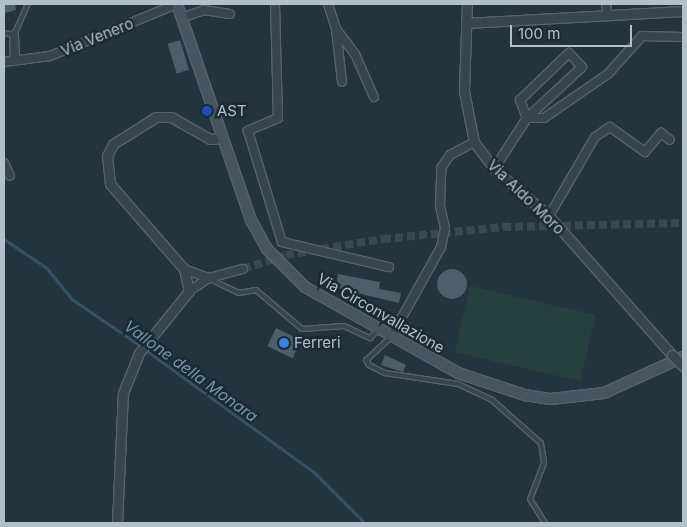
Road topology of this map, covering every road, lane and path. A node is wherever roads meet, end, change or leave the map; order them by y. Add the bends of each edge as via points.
1 (28, 4) edge
2 (177, 4) edge
3 (275, 4) edge
4 (328, 4) edge
5 (467, 4) edge
6 (606, 4) edge
7 (683, 11) edge
8 (230, 14) dead end
9 (608, 15) junction
10 (184, 17) junction
11 (466, 23) junction
12 (336, 29) junction
13 (4, 33) edge
14 (14, 35) junction
15 (683, 37) edge
16 (14, 61) junction
17 (4, 62) edge
18 (541, 81) junction
19 (342, 82) dead end
20 (554, 93) junction
21 (374, 97) dead end
22 (527, 118) junction
23 (221, 138) junction
24 (670, 140) dead end
25 (474, 142) junction
26 (4, 163) edge
27 (494, 169) junction
28 (10, 176) dead end
29 (549, 216) junction
30 (389, 267) dead end
31 (184, 269) junction
32 (243, 269) tunnel mouth
33 (210, 278) junction
34 (189, 291) junction
35 (378, 330) junction
36 (391, 337) junction
37 (683, 357) edge
38 (683, 366) edge
39 (117, 523) edge
40 (545, 523) edge

1 - 14 lane
2 - 10 main road, Via Circonvallazione
2 - 16 street, Via Venero via 50,56
3 - 30 street via 278,118 248,131 282,242
4 - 12 street
5 - 11 street, Via Aldo Moro
6 - 9 street
7 - 9 street
8 - 10 street via 204,10
9 - 11 street
10 - 23 main road, Via Circonvallazione
11 - 25 street, Via Aldo Moro via 464,90
12 - 19 street
12 - 21 street via 355,54
13 - 14 lane
14 - 16 street
15 - 22 street via 642,36 608,74 544,118
16 - 17 street, Via Venero
18 - 20 street
18 - 20 street via 569,53 582,67
18 - 22 street via 520,100
20 - 22 street
22 - 27 street
23 - 31 street via 210,139 171,116 156,117 114,144 107,156 110,184 118,196
23 - 35 main road, Via Circonvallazione via 233,179 267,249 305,287
24 - 29 street via 661,133 645,152 610,127 595,137
25 - 27 street, Via Aldo Moro
25 - 36 street via 450,154 441,168 440,206 445,228 441,247
26 - 28 street
27 - 29 street, Via Aldo Moro
29 - 38 street, Via Aldo Moro, bridge
31 - 33 street
31 - 34 street
32 - 33 street
33 - 34 street
33 - 35 lane via 239,292 256,290 302,329 344,326 370,338
34 - 39 street via 156,328 132,366 120,414
35 - 36 main road, Via Circonvallazione
36 - 37 main road, Via Circonvallazione via 492,387 551,399 604,392
36 - 40 lane via 366,360 369,365 385,373 458,384 503,406 541,443 544,464 530,499

